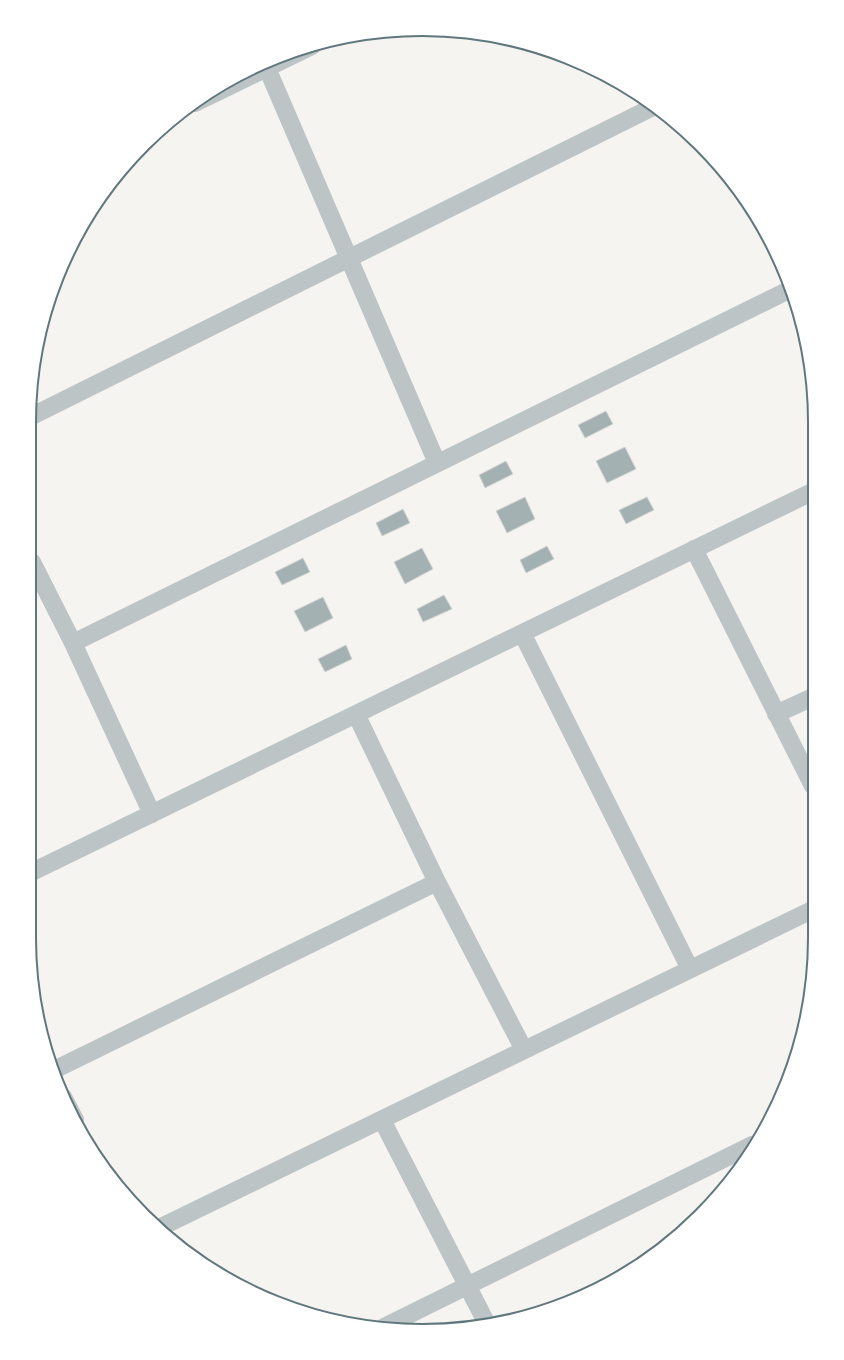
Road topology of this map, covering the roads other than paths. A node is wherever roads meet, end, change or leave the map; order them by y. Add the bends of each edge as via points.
1 (266, 68) edge
2 (648, 110) edge
3 (349, 258) junction
4 (786, 292) edge
5 (36, 414) edge
6 (437, 463) junction
7 (808, 494) edge
8 (694, 549) junction
9 (36, 570) edge
10 (522, 633) junction
11 (73, 643) junction
12 (808, 699) edge
13 (356, 714) junction
14 (776, 714) junction
15 (808, 778) edge
16 (152, 814) junction
17 (36, 870) edge
18 (437, 882) junction
19 (808, 912) edge
20 (690, 969) junction
21 (524, 1050) junction
22 (58, 1067) edge
23 (382, 1120) junction
24 (745, 1148) edge
25 (164, 1225) edge
26 (468, 1286) junction
27 (484, 1319) edge
28 (393, 1323) edge

1 - 3 street
2 - 3 street
3 - 5 street
3 - 6 street
4 - 6 street
6 - 11 street
7 - 8 street
8 - 10 street
8 - 14 street
9 - 11 street
10 - 13 street
10 - 20 street
11 - 16 street
12 - 14 street
13 - 16 street
13 - 18 street
14 - 15 street
16 - 17 street
18 - 21 street
18 - 22 street
19 - 20 street
20 - 21 street
21 - 23 street
23 - 25 street
23 - 26 street
24 - 26 street
26 - 27 street
26 - 28 street

